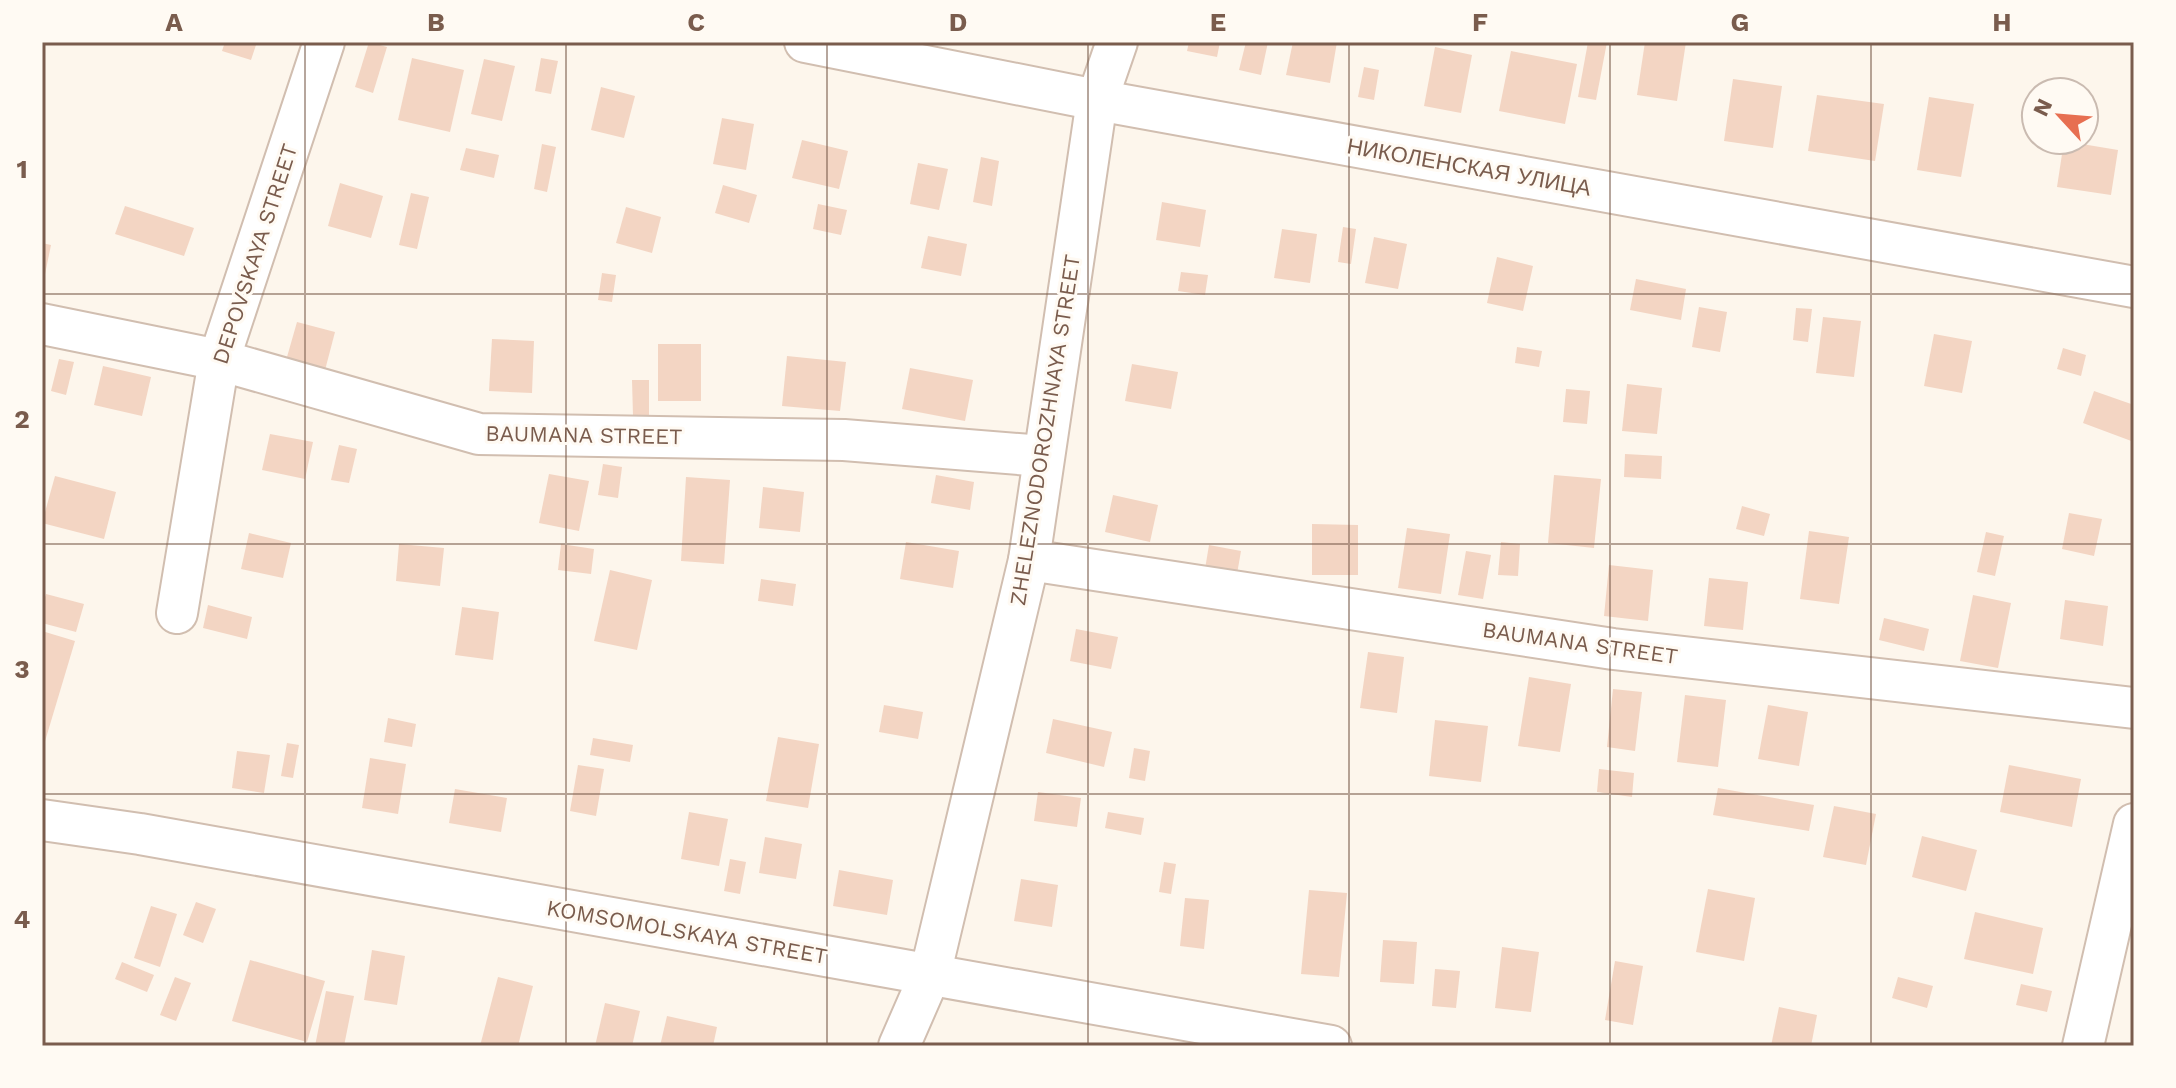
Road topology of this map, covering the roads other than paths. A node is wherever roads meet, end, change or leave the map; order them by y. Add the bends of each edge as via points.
1 (324, 42) edge
2 (805, 42) edge
3 (1117, 42) edge
4 (1097, 100) junction
5 (2134, 287) edge
6 (42, 324) edge
7 (219, 360) junction
8 (1043, 456) junction
9 (1029, 560) junction
10 (177, 613) dead end
11 (2134, 708) edge
12 (42, 820) edge
13 (2134, 824) edge
14 (930, 975) junction
15 (899, 1046) edge
16 (1331, 1046) edge
17 (2083, 1046) edge

1 - 7 street, DEPOVSKAYA STREET
2 - 4 street, НИКОЛЕНСКАЯ УЛИЦА
3 - 4 street, ZHELEZNODOROZHNAYA STREET
4 - 5 street, НИКОЛЕНСКАЯ УЛИЦА
4 - 8 street, ZHELEZNODOROZHNAYA STREET
6 - 7 street, BAUMANA STREET
7 - 8 street, BAUMANA STREET via 479,434 844,440
7 - 10 street, DEPOVSKAYA STREET
8 - 9 street, ZHELEZNODOROZHNAYA STREET
9 - 11 street, BAUMANA STREET via 1613,649
9 - 14 street, ZHELEZNODOROZHNAYA STREET
12 - 14 street, KOMSOMOLSKAYA STREET
13 - 17 street
14 - 15 street, ZHELEZNODOROZHNAYA STREET
14 - 16 street, KOMSOMOLSKAYA STREET

